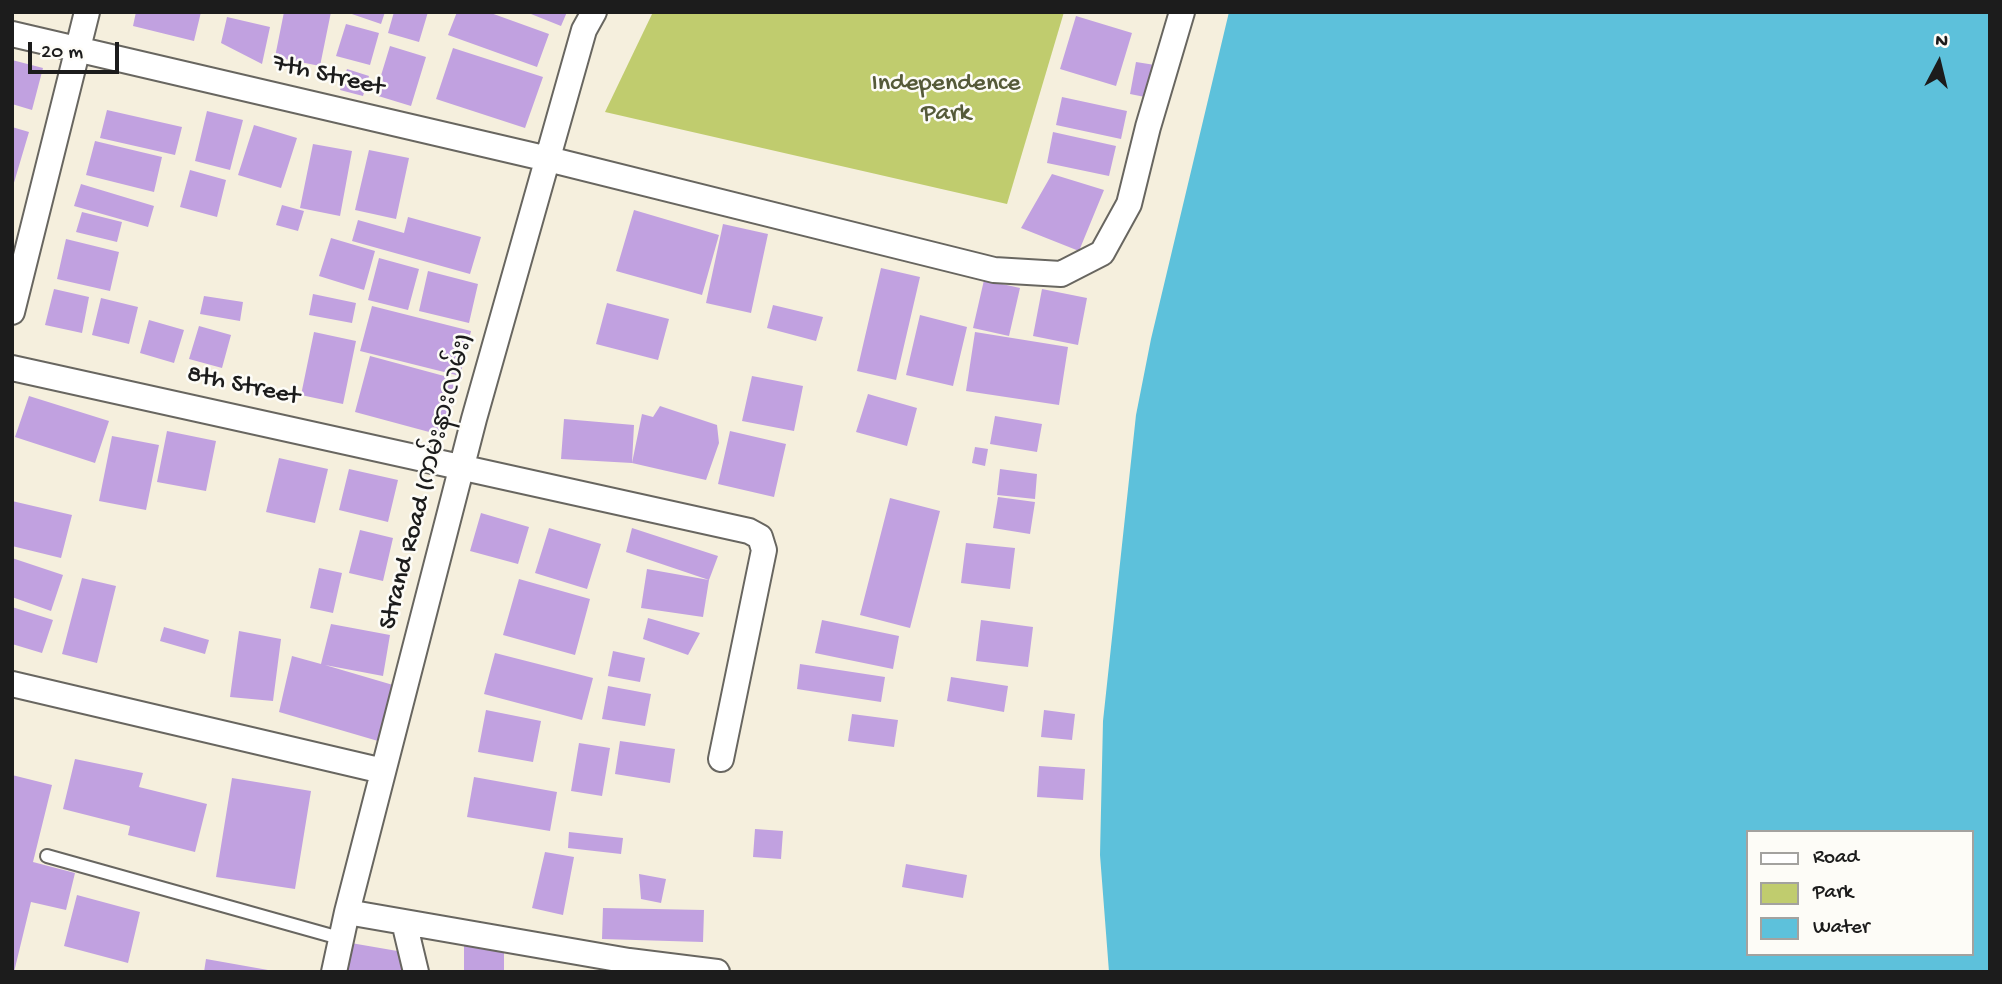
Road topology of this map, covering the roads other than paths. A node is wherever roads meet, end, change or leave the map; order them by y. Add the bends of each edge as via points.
1 (88, 12) edge
2 (593, 12) edge
3 (1182, 12) edge
4 (12, 34) edge
5 (78, 49) junction
6 (548, 159) junction
7 (12, 312) edge
8 (12, 368) edge
9 (462, 465) junction
10 (12, 684) edge
11 (721, 759) dead end
12 (383, 771) junction
13 (47, 856) dead end
14 (347, 912) junction
15 (404, 922) junction
16 (343, 939) junction
17 (334, 972) edge
18 (416, 972) edge
19 (717, 972) edge

1 - 5 street
2 - 6 street, Strand Road (ကမ်းနားလမ်း)
3 - 6 street, 7th Street via 1129,204 1102,253 1061,274 994,270
4 - 5 street, 7th Street
5 - 6 street, 7th Street
5 - 7 street
6 - 9 street, Strand Road (ကမ်းနားလမ်း)
8 - 9 street, 8th Street
9 - 11 street, 8th Street via 760,537 764,550
9 - 12 street, Strand Road (ကမ်းနားလမ်း)
10 - 12 street
12 - 14 street, Strand Road (ကမ်းနားလမ်း)
13 - 16 lane
14 - 15 street
14 - 16 street, Strand Road (ကမ်းနားလမ်း)
15 - 18 street
15 - 19 street
16 - 17 street, Strand Road (ကမ်းနားလမ်း)

